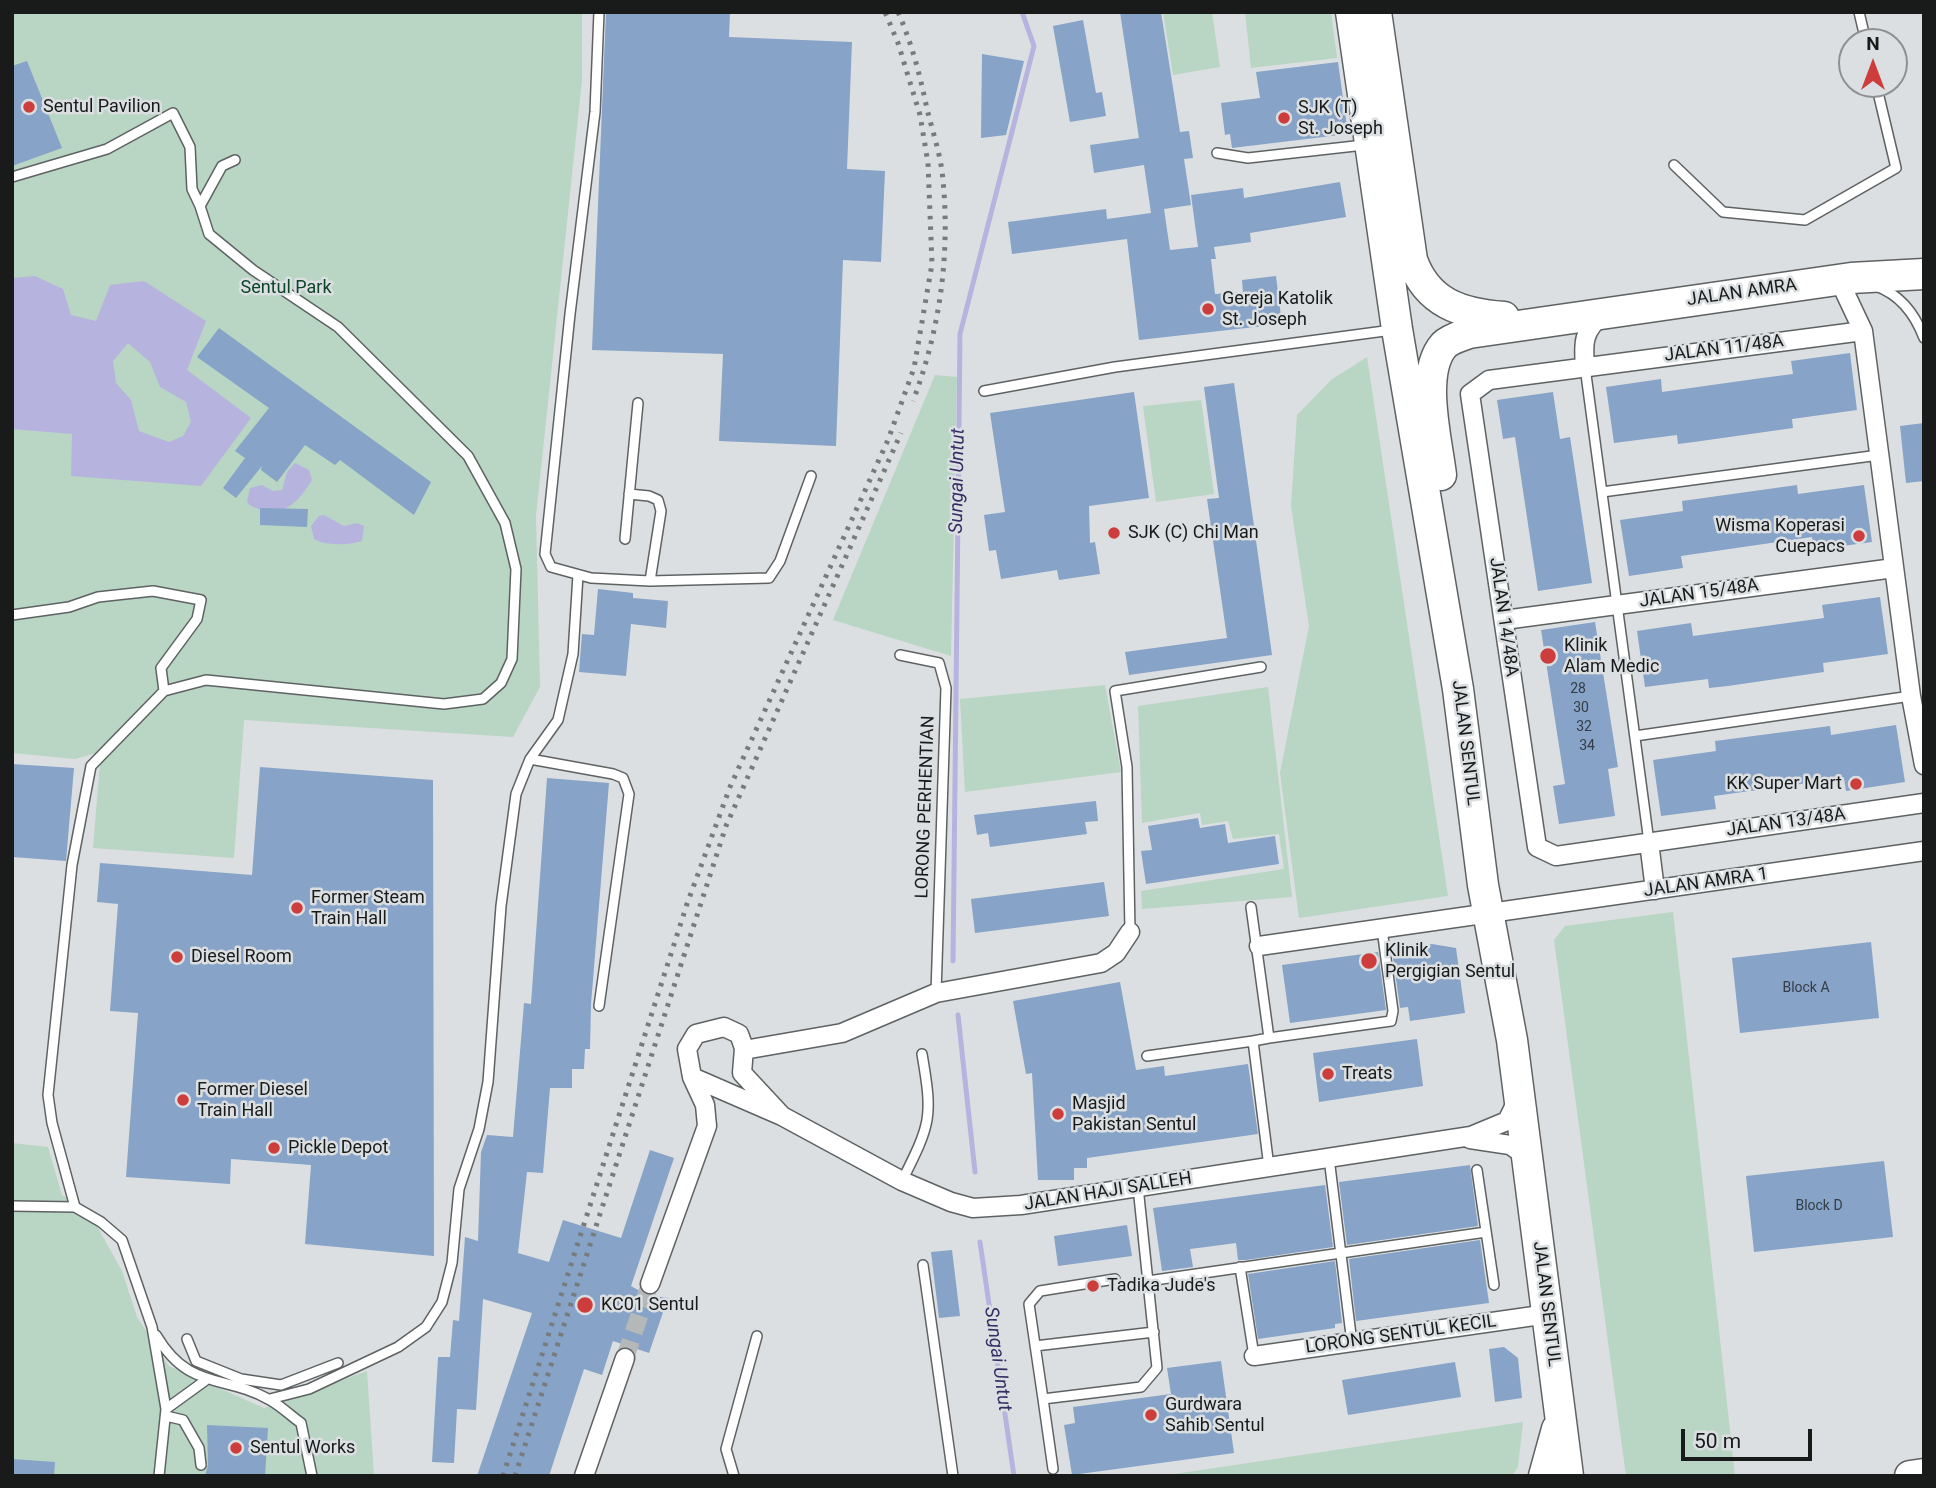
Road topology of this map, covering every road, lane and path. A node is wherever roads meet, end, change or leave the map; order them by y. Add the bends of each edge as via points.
1 (599, 12) edge
2 (1351, 12) edge
3 (1376, 12) edge
4 (1879, 98) edge
5 (1370, 144) junction
6 (1217, 153) dead end
7 (235, 160) dead end
8 (1674, 165) dead end
9 (12, 177) edge
10 (200, 206) junction
11 (1924, 274) edge
12 (1845, 279) junction
13 (1605, 312) junction
14 (1560, 318) junction
15 (1397, 329) junction
16 (1863, 331) junction
17 (1924, 338) edge
18 (1586, 367) junction
19 (985, 391) dead end
20 (638, 404) dead end
21 (1879, 455) junction
22 (811, 476) dead end
23 (1602, 492) junction
24 (629, 494) junction
25 (1432, 533) junction
26 (625, 539) dead end
27 (1894, 568) junction
28 (578, 575) junction
29 (650, 581) junction
30 (1617, 605) junction
31 (12, 615) edge
32 (1504, 620) junction
33 (900, 655) dead end
34 (1261, 667) dead end
35 (164, 691) junction
36 (1911, 696) junction
37 (1635, 736) junction
38 (530, 758) junction
39 (1924, 765) edge
40 (1924, 803) edge
41 (1649, 842) junction
42 (1921, 849) edge
43 (1656, 890) junction
44 (1251, 907) dead end
45 (1487, 913) junction
46 (1382, 929) junction
47 (1130, 932) joint
48 (1259, 946) junction
49 (936, 993) junction
50 (599, 1006) dead end
51 (1269, 1038) junction
52 (1253, 1041) junction
53 (744, 1046) junction
54 (922, 1054) dead end
55 (1147, 1056) dead end
56 (692, 1077) junction
57 (1519, 1096) junction
58 (782, 1116) junction
59 (1452, 1139) junction
60 (1527, 1157) junction
61 (1329, 1158) junction
62 (1269, 1167) junction
63 (1477, 1170) dead end
64 (902, 1181) junction
65 (1138, 1187) junction
66 (12, 1206) edge
67 (75, 1207) junction
68 (1486, 1232) junction
69 (1340, 1253) junction
70 (923, 1265) dead end
71 (1240, 1268) junction
72 (1115, 1279) dead end
73 (1148, 1281) junction
74 (650, 1284) tunnel mouth
75 (1494, 1285) dead end
76 (1548, 1314) junction
77 (152, 1327) junction
78 (1154, 1332) junction
79 (757, 1336) dead end
80 (187, 1339) dead end
81 (1352, 1343) junction
82 (1035, 1346) junction
83 (1254, 1356) joint
84 (625, 1358) tunnel mouth
85 (338, 1363) dead end
86 (206, 1380) junction
87 (270, 1399) junction
88 (1043, 1399) junction
89 (166, 1412) junction
90 (1561, 1417) junction
91 (201, 1465) dead end
92 (1053, 1469) dead end
93 (1924, 1474) edge
94 (159, 1476) edge
95 (312, 1476) edge
96 (584, 1476) edge
97 (734, 1476) edge
98 (953, 1476) edge
99 (1544, 1476) edge
100 (1569, 1476) edge
101 (1910, 1476) edge

1 - 28 lane via 595,112 545,554 551,567
2 - 5 main road, JALAN SENTUL
3 - 14 main road via 1417,275 1427,289 1457,310
4 - 8 lane via 1896,168 1805,220 1723,212
5 - 6 lane via 1248,158
5 - 15 main road, JALAN SENTUL
7 - 10 lane via 222,166
9 - 10 lane via 107,149 173,113 190,147 192,189
10 - 35 lane via 209,233 253,270 338,327 468,456 505,523 516,569 512,659 501,683 483,699 444,704 206,680
11 - 12 main road, JALAN AMRA
12 - 13 main road, JALAN AMRA
12 - 16 street
12 - 17 lane via 1884,289 1900,300 1916,318
13 - 14 main road, JALAN AMRA
13 - 18 street via 1583,339
14 - 25 main road via 1469,333 1446,343 1435,359 1430,384 1444,501
15 - 19 lane via 1115,367
15 - 25 main road, JALAN SENTUL
16 - 18 street, JALAN 11/48A
16 - 21 street
18 - 23 lane
18 - 32 street, JALAN 14/48A via 1489,380 1470,394
20 - 24 lane
21 - 23 lane
21 - 27 street
22 - 29 lane via 780,561 769,578
23 - 30 lane
24 - 26 lane
24 - 29 lane via 658,500 661,511
25 - 45 main road, JALAN SENTUL
27 - 30 street, JALAN 15/48A
27 - 36 street
28 - 29 lane
28 - 38 lane via 573,654 558,720
30 - 32 street, JALAN 15/48A
30 - 37 lane
31 - 35 lane via 69,607 99,597 153,592 201,600 197,619 161,668
32 - 41 street, JALAN 14/48A via 1537,846 1556,856
33 - 49 lane, LORONG PERHENTIAN via 939,663 946,688
34 - 47 lane via 1115,691 1127,767
35 - 67 lane via 91,766 72,866 48,1095
36 - 37 lane
36 - 39 street
37 - 41 lane
38 - 50 lane via 613,774 623,778 629,794
38 - 87 lane via 516,794 503,894 488,1082 479,1129 459,1189 452,1263 442,1302 426,1327 398,1347 309,1389
40 - 41 street, JALAN 13/48A
41 - 43 street
42 - 43 street, JALAN AMRA 1
43 - 45 street, JALAN AMRA 1
44 - 48 lane
45 - 46 street, JALAN AMRA 1
45 - 57 main road, JALAN SENTUL
46 - 48 street, JALAN AMRA 1
46 - 51 lane via 1391,1021
47 - 49 street via 1116,953 1101,963
48 - 51 lane
49 - 53 street via 842,1033
51 - 52 lane
52 - 55 lane
52 - 62 lane
53 - 56 street via 739,1034 724,1027 696,1034 687,1049
53 - 58 street, JALAN HAJI SALLEH via 742,1073
54 - 64 lane via 931,1106 925,1135
56 - 58 street, JALAN HAJI SALLEH
56 - 74 street via 705,1105 707,1126
57 - 59 street, JALAN HAJI SALLEH via 1507,1121
57 - 60 main road, JALAN SENTUL
58 - 64 street, JALAN HAJI SALLEH
59 - 60 street, JALAN HAJI SALLEH via 1510,1145
59 - 61 street, JALAN HAJI SALLEH
60 - 76 main road, JALAN SENTUL
61 - 62 street, JALAN HAJI SALLEH
61 - 69 lane
62 - 65 street, JALAN HAJI SALLEH
63 - 68 lane
64 - 65 street, JALAN HAJI SALLEH via 950,1202 993,1209
65 - 73 lane
66 - 67 lane
67 - 77 lane via 122,1240
68 - 69 lane
68 - 75 lane
69 - 71 lane
69 - 81 lane
70 - 98 lane
71 - 73 lane
71 - 83 lane
72 - 82 lane via 1034,1295 1029,1304
73 - 78 lane
76 - 81 street, LORONG SENTUL KECIL
76 - 90 main road, JALAN SENTUL
77 - 86 lane via 169,1357
77 - 89 lane
78 - 82 lane
78 - 88 lane via 1157,1368 1141,1387
79 - 97 lane via 726,1449
80 - 85 lane via 196,1361 242,1379 281,1385
81 - 83 street, LORONG SENTUL KECIL
82 - 88 lane
84 - 96 street
86 - 87 lane
86 - 89 lane
87 - 95 lane via 301,1423
88 - 92 lane
89 - 91 lane via 183,1420 199,1448
89 - 94 lane
90 - 99 main road
90 - 100 main road, JALAN SENTUL
93 - 101 main road

